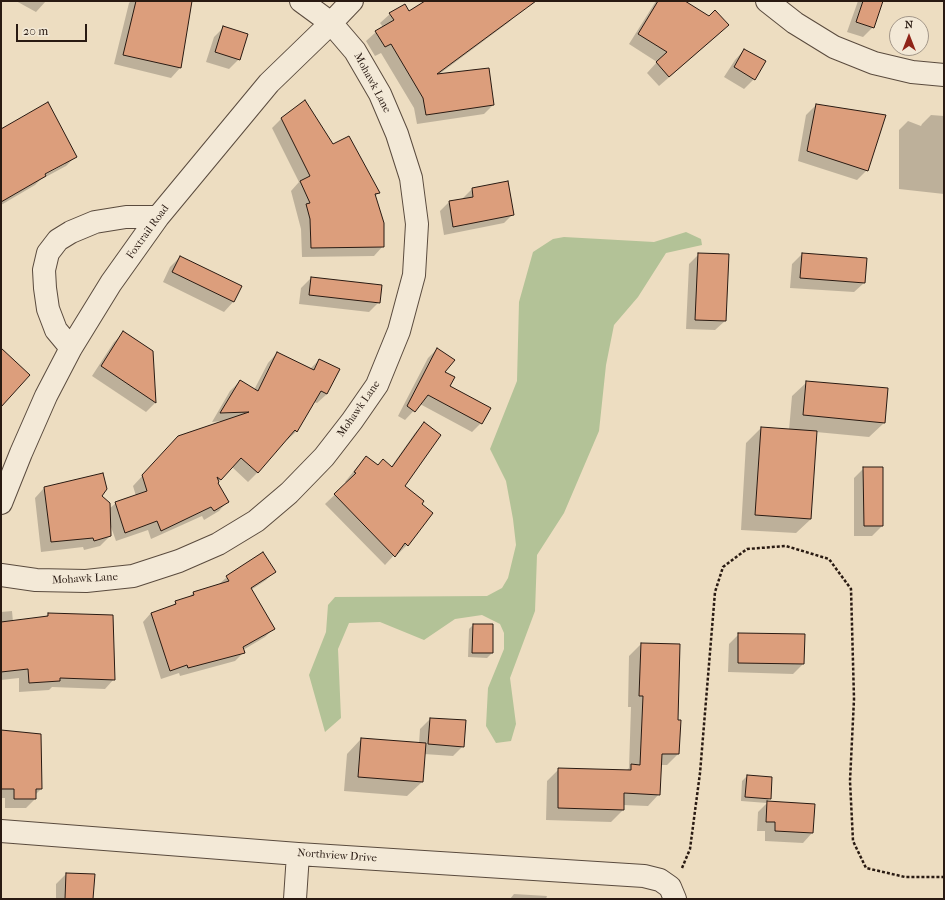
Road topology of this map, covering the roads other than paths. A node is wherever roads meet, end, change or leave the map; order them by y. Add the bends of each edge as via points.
1 (301, 1) edge
2 (352, 1) edge
3 (767, 1) edge
4 (331, 23) junction
5 (944, 75) edge
6 (158, 217) junction
7 (71, 348) junction
8 (1, 503) edge
9 (1, 575) edge
10 (1, 831) edge
11 (298, 854) junction
12 (673, 893) edge
13 (295, 899) edge

1 - 4 street, Mohawk Lane
2 - 4 street, Foxtrail Road
3 - 5 street via 834,47 904,70
4 - 6 street, Foxtrail Road via 269,83
4 - 9 street, Mohawk Lane via 355,51 380,94 397,134 411,178 417,224 414,275 399,331 377,385 324,457 289,493 256,521 218,544 179,561 133,576 65,581
6 - 7 street, Foxtrail Road via 111,283
6 - 7 street via 126,217 94,222 58,240 48,253 44,270 48,309 56,330
7 - 8 street, Foxtrail Road via 46,396
10 - 11 street, Northview Drive
11 - 12 street, Northview Drive via 644,876 660,880
11 - 13 street

